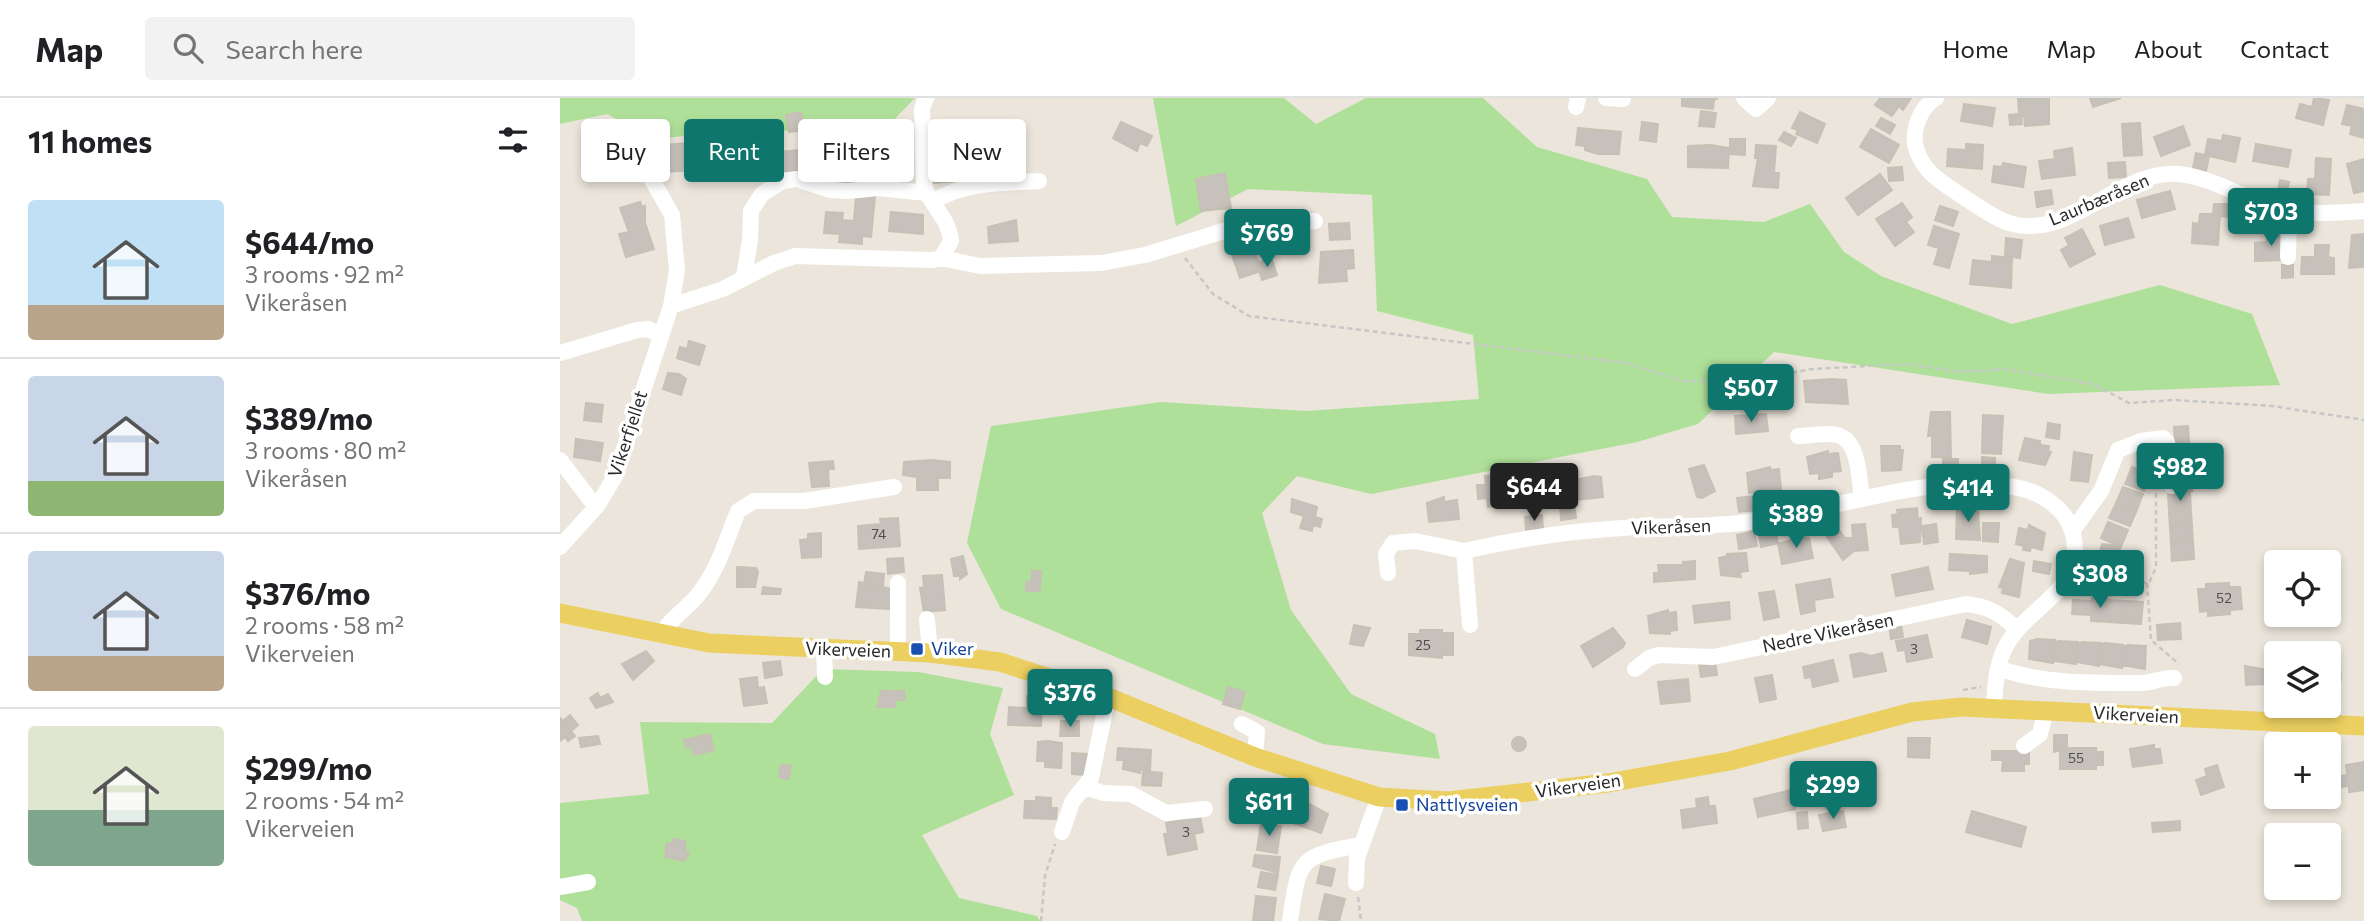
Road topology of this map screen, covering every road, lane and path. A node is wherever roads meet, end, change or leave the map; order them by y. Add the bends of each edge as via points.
1 (926, 98) edge
2 (1606, 98) edge
3 (1744, 98) edge
4 (1768, 98) edge
5 (1936, 98) edge
6 (1623, 99) edge
7 (1039, 181) dead end
8 (654, 182) edge
9 (930, 197) junction
10 (2289, 211) junction
11 (2364, 211) edge
12 (1315, 221) dead end
13 (1175, 246) junction
14 (2288, 257) dead end
15 (941, 258) junction
16 (744, 277) junction
17 (671, 306) junction
18 (660, 335) junction
19 (560, 353) edge
20 (2364, 420) edge
21 (1798, 436) dead end
22 (560, 460) edge
23 (2172, 486) joint
24 (894, 487) dead end
25 (1862, 499) junction
26 (596, 507) junction
27 (2073, 530) junction
28 (560, 547) edge
29 (1464, 551) junction
30 (1388, 573) dead end
31 (2069, 578) junction
32 (898, 583) dead end
33 (2147, 583) junction
34 (560, 613) edge
35 (927, 619) dead end
36 (1470, 625) dead end
37 (2018, 630) junction
38 (661, 635) junction
39 (824, 648) junction
40 (898, 651) junction
41 (930, 653) junction
42 (1998, 668) junction
43 (1635, 669) dead end
44 (2177, 671) joint
45 (825, 677) dead end
46 (1996, 686) junction
47 (1955, 692) dead end
48 (1108, 697) junction
49 (1994, 707) junction
50 (2046, 710) junction
51 (1242, 724) dead end
52 (2364, 726) edge
53 (2024, 746) dead end
54 (1255, 757) junction
55 (1085, 787) junction
56 (1379, 797) junction
57 (1205, 809) dead end
58 (1062, 832) joint
59 (1361, 845) junction
60 (588, 882) dead end
61 (1356, 883) joint
62 (560, 887) edge
63 (1041, 921) edge
64 (1290, 921) edge
65 (1361, 921) edge

1 - 9 street via 922,109
2 - 6 street
3 - 4 street via 1756,109
5 - 10 street, Laurbæråsen via 1919,116 1914,136 1926,170 2009,223 2027,226 2055,221 2131,184 2163,175 2199,179
7 - 9 street via 965,188
8 - 17 street, Vikerfjellet via 673,215 677,270
9 - 15 street via 946,219 951,241
9 - 16 street via 878,188 839,191 796,179 783,181 762,194 751,211
10 - 11 street, Laurbæråsen via 2317,215
10 - 14 street
12 - 13 street via 1240,226
13 - 15 street via 1101,263 980,265
13 - 20 path via 1213,294 1249,316 1627,363 1683,381 1743,382 1812,369 1909,364 1959,372 2005,369 2093,384 2129,403 2174,400 2272,406
15 - 16 street via 795,256
16 - 17 street
17 - 18 street, Vikerfjellet
18 - 19 street via 638,330
18 - 26 street, Vikerfjellet via 615,476
21 - 25 street via 1838,435 1848,441 1857,463
22 - 26 street
23 - 27 street via 2167,442 2127,445 2114,455 2101,491
23 - 33 path via 2155,488 2156,567
24 - 38 street via 744,505 699,595 668,622
25 - 27 street, Vikeråsen via 1944,485 2016,488 2056,506
25 - 29 street, Vikeråsen via 1750,522 1636,527 1501,542
26 - 28 street, Vikerfjellet
27 - 31 street via 2076,547
29 - 30 street via 1415,541 1393,543 1386,554
29 - 36 street
31 - 33 path
31 - 37 street
32 - 40 street
33 - 44 path via 2151,640 2175,658
34 - 38 main road, Vikerveien
35 - 41 street
37 - 42 street via 2003,650
37 - 43 street, Nedre Vikeråsen via 1991,609 1966,604 1713,657 1648,657
38 - 39 main road, Vikerveien
39 - 40 main road, Vikerveien
39 - 45 street
40 - 41 main road, Vikerveien
41 - 48 main road, Vikerveien via 1014,665
42 - 44 street via 2040,677 2147,683
42 - 46 street
46 - 47 path
46 - 49 street
48 - 54 main road, Vikerveien
48 - 55 street via 1094,768
49 - 50 main road, Vikerveien
49 - 56 main road, Vikerveien via 1912,712 1730,761 1596,785 1448,801
50 - 52 main road, Vikerveien
50 - 53 street via 2040,734
51 - 54 street via 1257,732
54 - 56 main road, Vikerveien
55 - 57 street via 1131,794 1166,813
55 - 58 street via 1072,802
56 - 59 street
58 - 63 path via 1048,860
59 - 61 street
59 - 64 street via 1324,851 1304,863 1296,877
60 - 62 street
61 - 65 path

